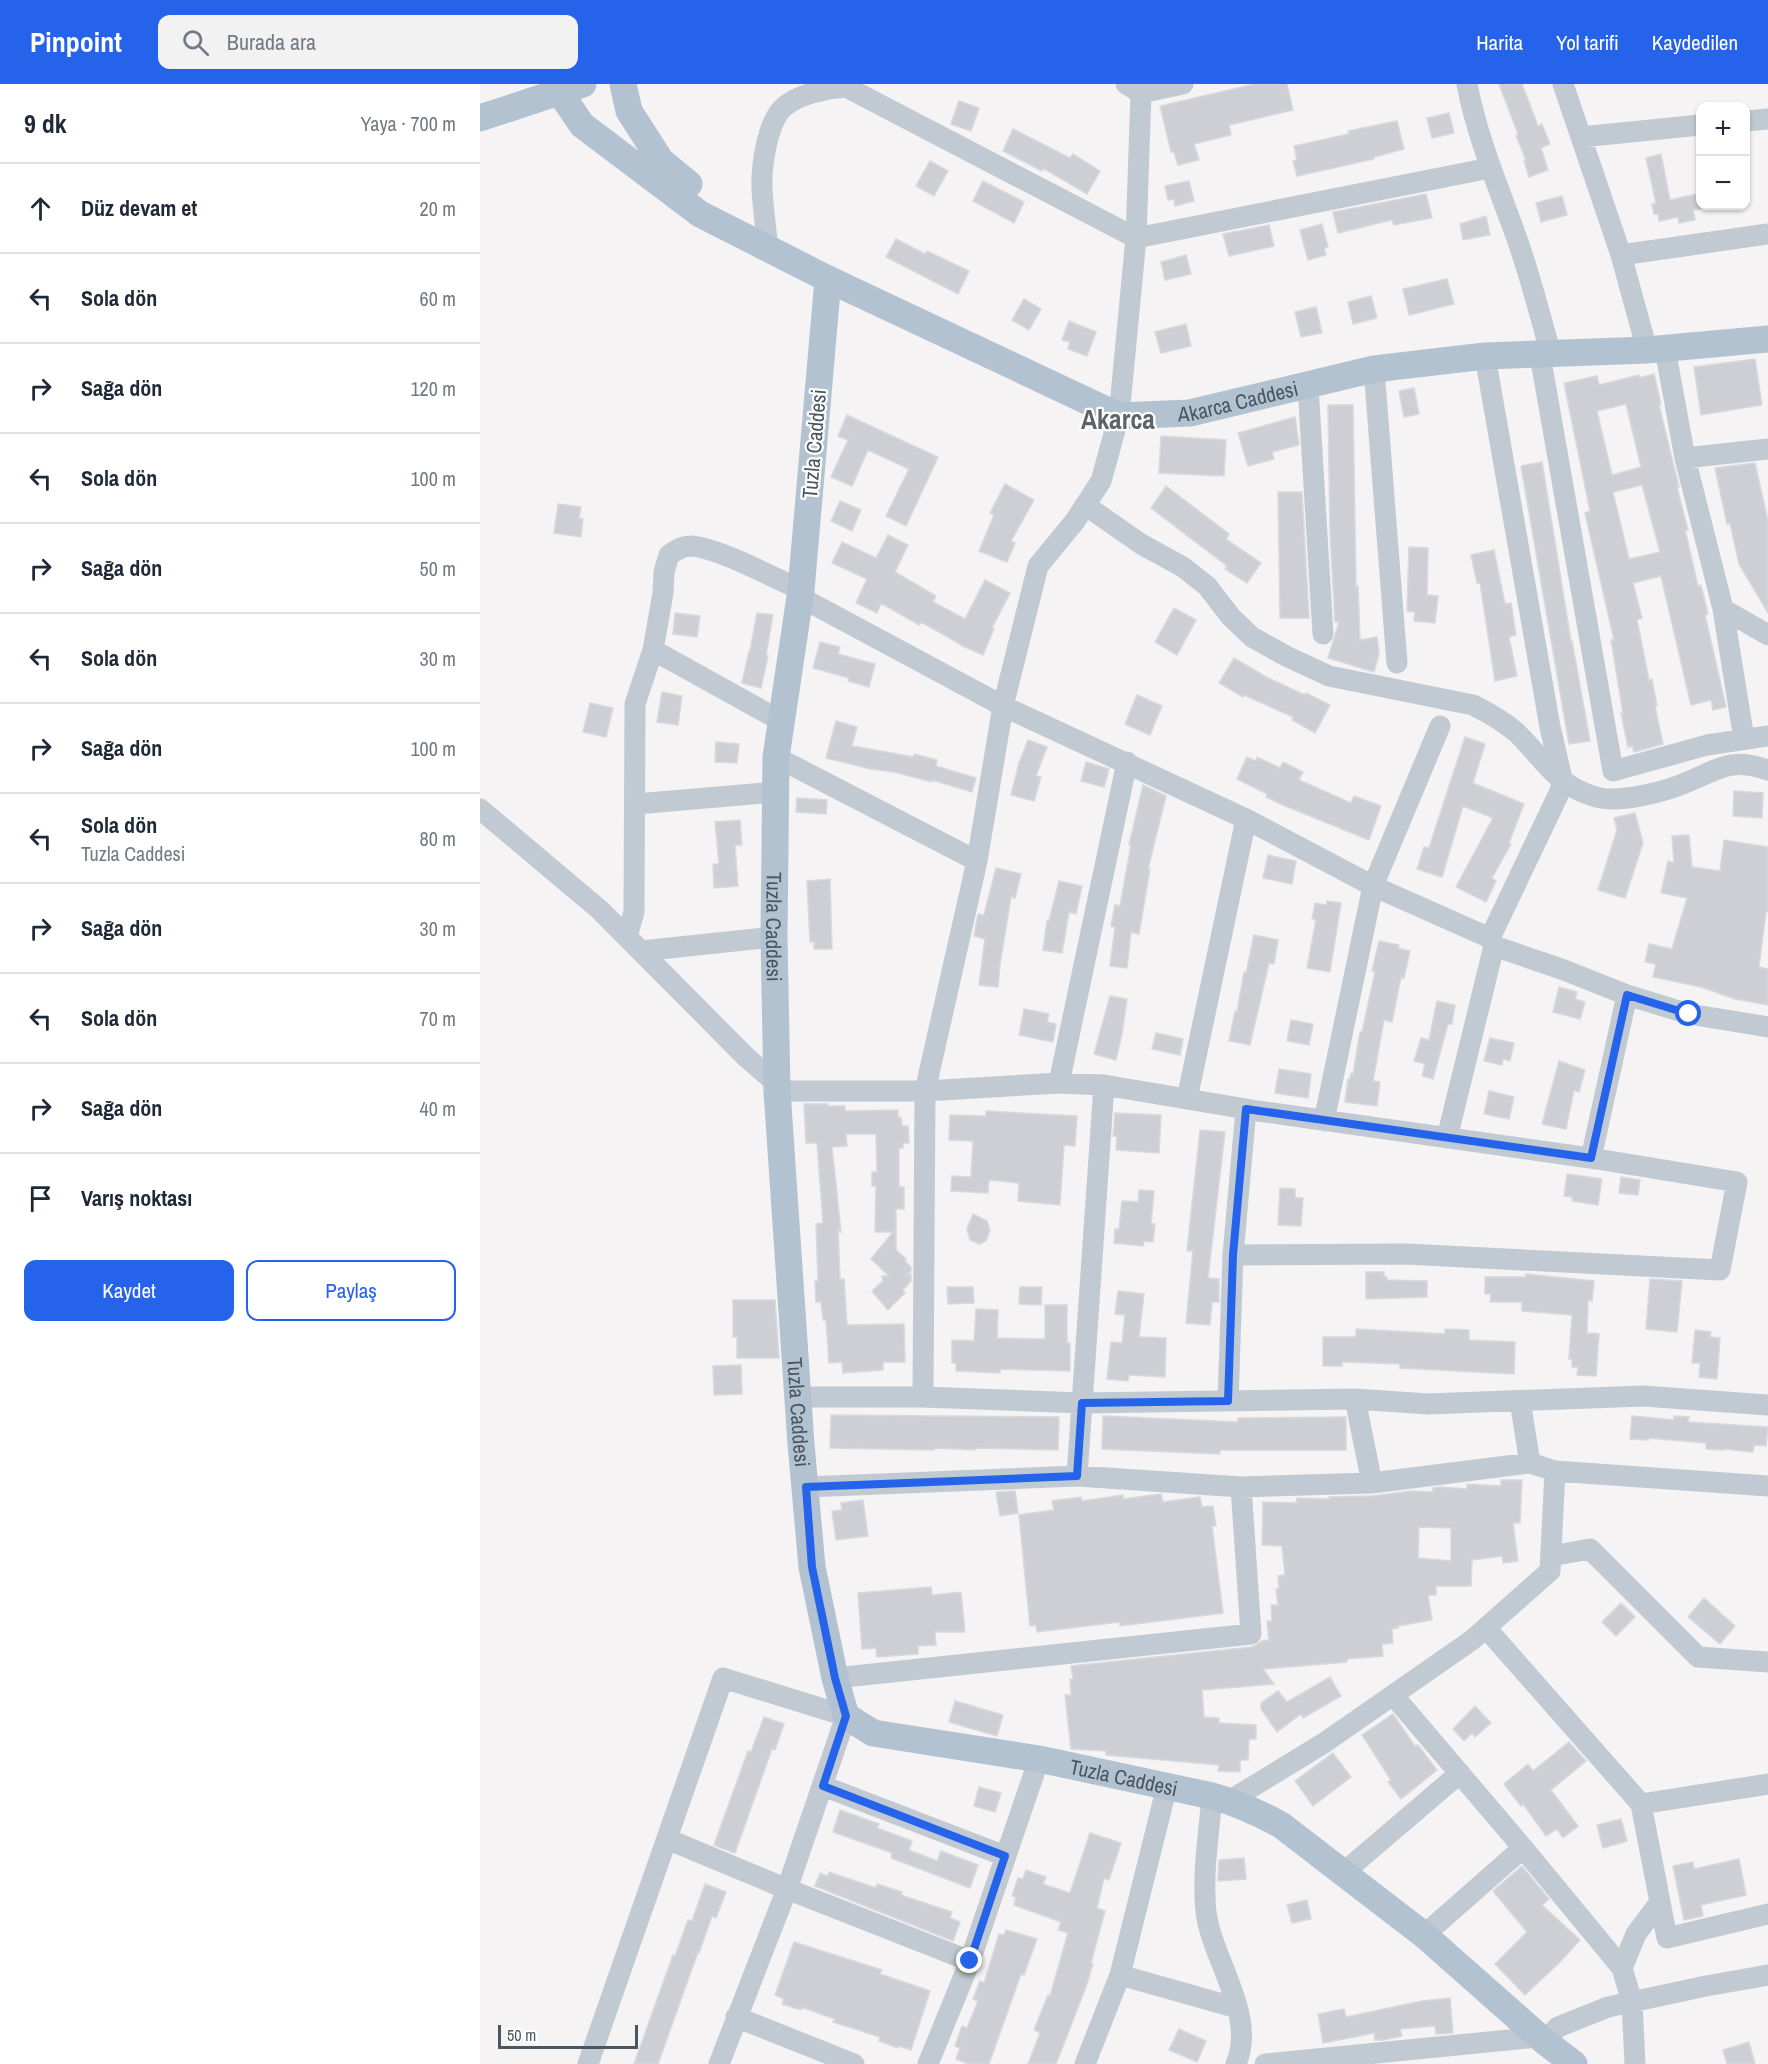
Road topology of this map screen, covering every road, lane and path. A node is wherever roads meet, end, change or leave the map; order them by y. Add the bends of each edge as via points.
1 (623, 84) edge
2 (1183, 84) edge
3 (1467, 84) edge
4 (1563, 84) edge
5 (849, 86) edge
6 (565, 87) edge
7 (1136, 87) edge
8 (480, 118) edge
9 (1768, 119) edge
10 (1750, 121) edge
11 (1696, 126) edge
12 (1581, 137) junction
13 (1490, 168) junction
14 (1768, 234) edge
15 (1136, 238) junction
16 (757, 243) junction
17 (1621, 255) junction
18 (828, 279) junction
19 (1768, 339) edge
20 (1656, 350) junction
21 (1546, 355) junction
22 (1485, 356) junction
23 (1374, 369) junction
24 (1308, 386) junction
25 (1119, 416) junction
26 (1768, 449) edge
27 (1685, 458) junction
28 (1085, 505) junction
29 (801, 594) junction
30 (1723, 609) junction
31 (1323, 634) dead end
32 (1768, 635) edge
33 (653, 650) junction
34 (1396, 663) dead end
35 (1003, 706) junction
36 (781, 721) junction
37 (1440, 726) dead end
38 (1768, 736) edge
39 (1744, 739) junction
40 (776, 757) junction
41 (1127, 762) junction
42 (1768, 770) edge
43 (1561, 782) junction
44 (776, 792) junction
45 (636, 804) junction
46 (480, 809) edge
47 (1246, 819) junction
48 (977, 861) junction
49 (1373, 886) junction
50 (774, 938) junction
51 (1492, 942) junction
52 (634, 944) junction
53 (1627, 995) junction
54 (1768, 1028) edge
55 (1059, 1083) junction
56 (1104, 1085) junction
57 (777, 1087) junction
58 (925, 1091) junction
59 (1187, 1099) junction
60 (1246, 1109) junction
61 (1324, 1121) junction
62 (1448, 1138) junction
63 (1591, 1158) junction
64 (1233, 1255) junction
65 (799, 1397) junction
66 (923, 1397) junction
67 (1355, 1399) junction
68 (1228, 1401) junction
69 (1520, 1401) junction
70 (1082, 1403) junction
71 (1768, 1405) edge
72 (1530, 1463) junction
73 (1555, 1471) junction
74 (1077, 1476) junction
75 (1372, 1483) junction
76 (1768, 1486) edge
77 (806, 1487) junction
78 (1240, 1487) junction
79 (1551, 1556) junction
80 (1486, 1628) junction
81 (1768, 1662) edge
82 (835, 1678) junction
83 (1393, 1695) junction
84 (846, 1716) junction
85 (1039, 1759) junction
86 (1460, 1773) junction
87 (1768, 1784) edge
88 (823, 1786) junction
89 (1167, 1786) junction
90 (1220, 1798) junction
91 (1641, 1804) junction
92 (667, 1839) junction
93 (1523, 1848) junction
94 (1005, 1856) junction
95 (1343, 1873) junction
96 (787, 1889) junction
97 (1660, 1902) junction
98 (1768, 1914) edge
99 (1424, 1935) junction
100 (970, 1961) junction
101 (1622, 1968) junction
102 (1119, 1975) junction
103 (1768, 1975) edge
104 (1632, 2002) junction
105 (1237, 2008) junction
106 (736, 2017) junction
107 (1541, 2039) junction
108 (588, 2064) edge
109 (719, 2064) edge
110 (854, 2064) edge
111 (928, 2064) edge
112 (1085, 2064) edge
113 (1236, 2064) edge
114 (1264, 2064) edge
115 (1574, 2064) edge
116 (1635, 2064) edge

1 - 16 main road via 628,111 660,161
2 - 7 street
3 - 13 street
4 - 12 street
5 - 15 street
5 - 16 street via 799,99 777,115 765,157
6 - 8 main road
6 - 16 main road, Akarca Caddesi via 582,125 700,214
7 - 15 street
9 - 10 street
11 - 12 street
12 - 17 street
13 - 15 street
13 - 21 street via 1517,238
14 - 17 street
15 - 25 street
16 - 18 main road, Akarca Caddesi
17 - 20 street
18 - 25 main road, Akarca Caddesi
18 - 29 main road, Tuzla Caddesi
19 - 20 main road, Akarca Caddesi
20 - 21 main road, Akarca Caddesi
20 - 27 street
21 - 22 main road, Akarca Caddesi
21 - 39 street via 1613,771
22 - 23 main road, Akarca Caddesi
22 - 43 street
23 - 24 main road, Akarca Caddesi
23 - 34 street
24 - 25 main road, Akarca Caddesi via 1190,413
24 - 31 street
25 - 28 street via 1101,481
26 - 27 street
27 - 30 street
28 - 35 street via 1038,566
28 - 43 street via 1141,544 1183,567 1207,586 1252,637 1329,676 1473,705 1515,732
29 - 33 street via 709,549 679,549 669,555 664,572
29 - 35 street
29 - 36 main road, Tuzla Caddesi
30 - 32 street
30 - 39 street
33 - 36 street
33 - 45 street via 635,704
35 - 41 street
35 - 48 street
36 - 40 main road, Tuzla Caddesi
37 - 49 street
38 - 39 street
40 - 44 main road, Tuzla Caddesi
40 - 48 street
41 - 47 street
41 - 55 street
42 - 43 street via 1745,764 1721,767 1687,783 1615,800 1596,797
43 - 51 street
44 - 45 street
44 - 50 main road, Tuzla Caddesi
45 - 52 street
46 - 52 street via 600,910
47 - 49 street
47 - 59 street
48 - 58 street
49 - 51 street
49 - 61 street
50 - 52 street
50 - 57 main road, Tuzla Caddesi
51 - 53 street
51 - 62 street
52 - 57 street
53 - 54 street via 1689,1014
53 - 63 street
55 - 56 street
55 - 58 street
56 - 59 street
56 - 70 street
57 - 58 street
57 - 65 main road, Tuzla Caddesi
58 - 66 street
59 - 60 street
60 - 61 street
60 - 64 street
61 - 62 street
62 - 63 street
63 - 64 street via 1737,1182 1720,1270 1406,1254
64 - 68 street
65 - 66 street
65 - 77 main road, Tuzla Caddesi
66 - 70 street
67 - 68 street
67 - 69 street via 1428,1404
67 - 75 street
68 - 70 street
69 - 71 street via 1643,1396
69 - 72 street
70 - 74 street
72 - 73 street
72 - 75 street
73 - 76 street
73 - 79 street
74 - 77 street
74 - 78 street
75 - 78 street
77 - 82 main road, Tuzla Caddesi via 812,1567
78 - 82 street via 1251,1634
79 - 80 street via 1550,1571
79 - 81 street via 1590,1549 1698,1657
80 - 83 street
80 - 91 street
82 - 84 main road, Tuzla Caddesi
83 - 86 street
83 - 90 street via 1324,1743
84 - 85 main road, Tuzla Caddesi via 873,1733
84 - 88 street
84 - 92 street via 723,1678
85 - 89 main road, Tuzla Caddesi
85 - 94 street
86 - 93 street
86 - 95 street
87 - 91 street
88 - 94 street
88 - 96 street
89 - 90 main road, Tuzla Caddesi
89 - 102 street
90 - 95 main road, Tuzla Caddesi via 1281,1825
90 - 105 street via 1205,1889 1206,1914
91 - 97 street
92 - 96 street
92 - 108 street
93 - 99 street
93 - 101 street
94 - 100 street
95 - 99 main road, Tuzla Caddesi
96 - 100 street
96 - 106 street
97 - 98 street via 1667,1938
97 - 101 street via 1636,1934
99 - 107 main road, Tuzla Caddesi
100 - 111 street
101 - 104 street
102 - 105 street
102 - 112 street
103 - 104 street
104 - 107 street via 1558,2027
104 - 116 street
105 - 113 street via 1241,2033
106 - 109 street
106 - 110 street
107 - 114 street
107 - 115 main road, Tuzla Caddesi

